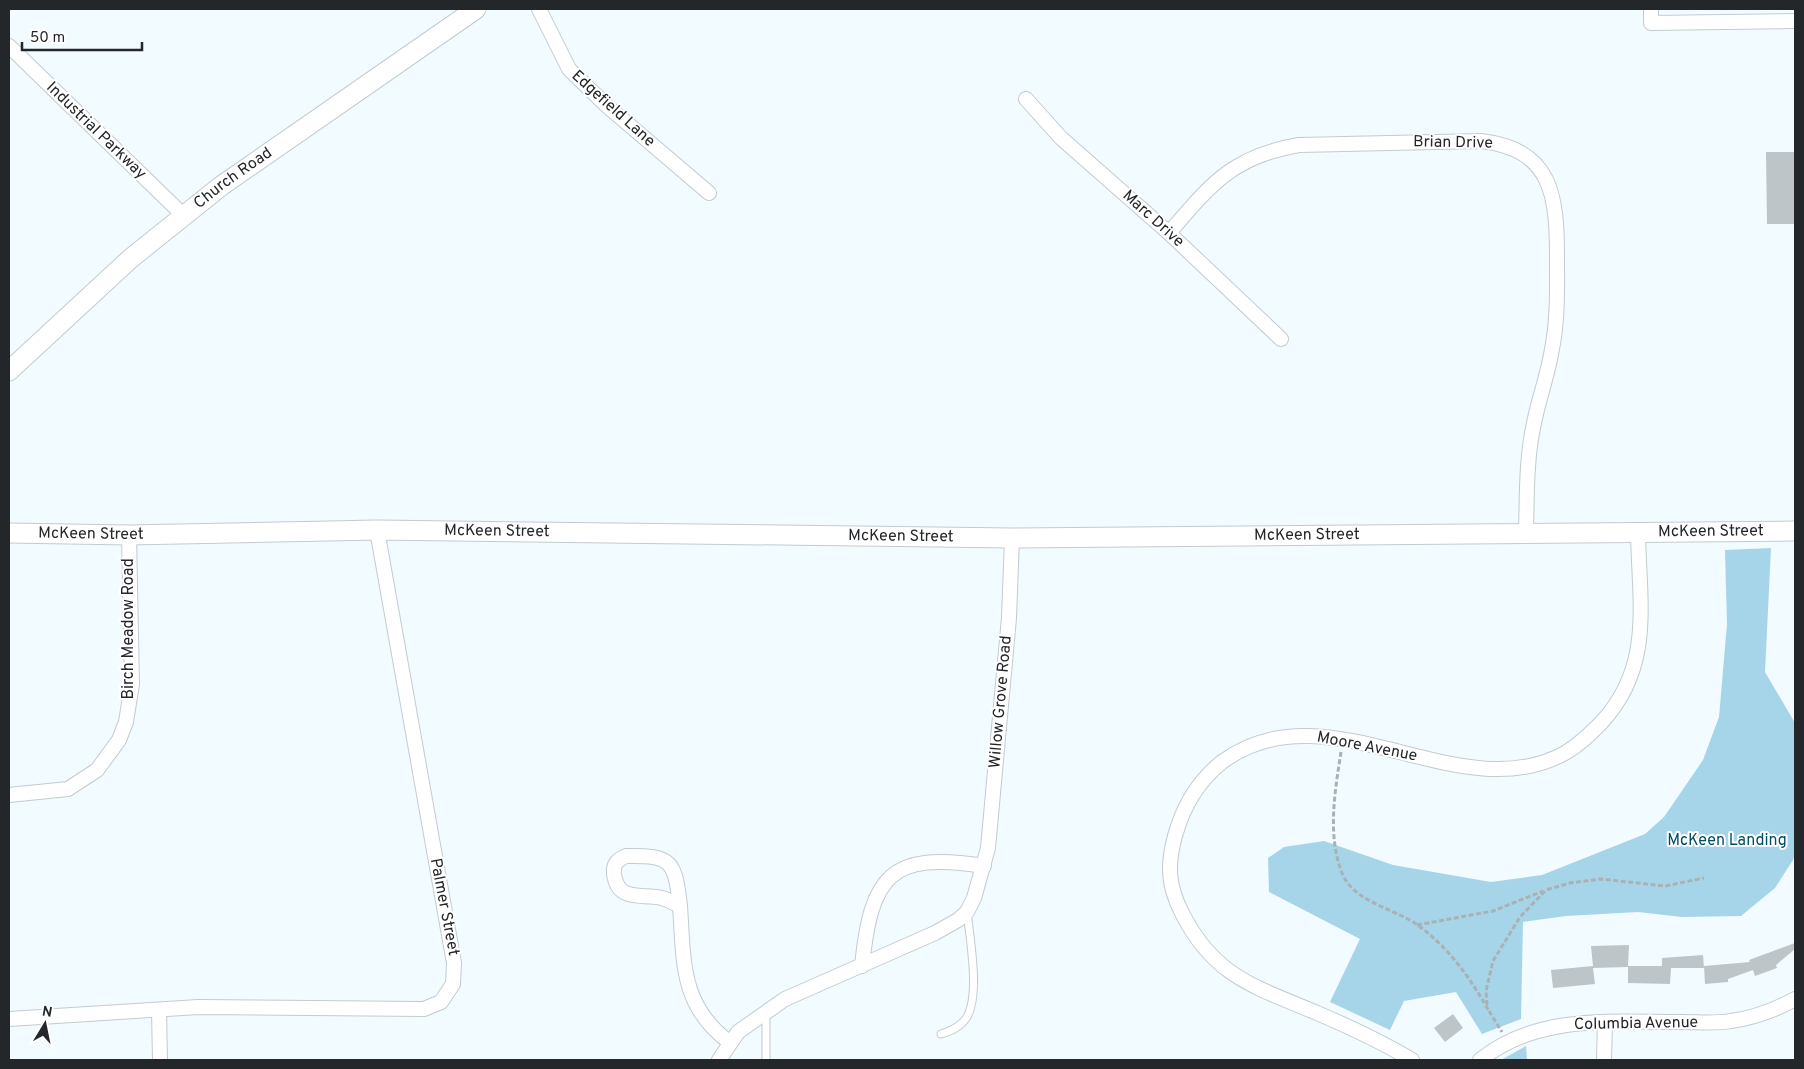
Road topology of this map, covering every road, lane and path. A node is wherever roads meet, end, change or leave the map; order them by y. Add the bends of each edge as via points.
1 (476, 9) edge
2 (539, 9) edge
3 (1650, 9) edge
4 (1795, 21) edge
5 (9, 46) edge
6 (1026, 99) dead end
7 (709, 193) dead end
8 (184, 216) junction
9 (1169, 233) junction
10 (1281, 339) dead end
11 (9, 371) edge
12 (377, 530) junction
13 (1795, 531) edge
14 (1638, 532) junction
15 (9, 533) edge
16 (1526, 533) junction
17 (129, 534) junction
18 (1012, 538) junction
19 (1343, 741) junction
20 (9, 795) edge
21 (984, 866) junction
22 (1704, 878) dead end
23 (1546, 890) junction
24 (680, 906) junction
25 (967, 912) junction
26 (1417, 925) junction
27 (862, 966) junction
28 (1795, 999) edge
29 (159, 1010) junction
30 (766, 1011) junction
31 (1489, 1011) junction
32 (9, 1020) edge
33 (1605, 1022) junction
34 (1502, 1032) dead end
35 (941, 1034) dead end
36 (729, 1042) junction
37 (160, 1060) edge
38 (719, 1060) edge
39 (766, 1060) edge
40 (1412, 1060) edge
41 (1480, 1060) edge
42 (1604, 1060) edge

1 - 8 street, Church Road via 273,148
2 - 7 street, Edgefield Lane via 569,69 607,106
3 - 4 street via 1651,23
5 - 8 street, Industrial Parkway
6 - 9 street, Marc Drive via 1056,132
8 - 11 street, Church Road via 130,259
9 - 10 street, Marc Drive
9 - 16 street, Brian Drive via 1220,177 1258,154 1272,150 1299,145 1481,141 1507,146 1531,160 1541,171 1554,201 1557,312 1552,349 1534,424
12 - 17 street, McKeen Street
12 - 18 street, McKeen Street
12 - 29 street, Palmer Street via 430,838 452,945 453,984 441,1002 424,1009 265,1006
13 - 14 street, McKeen Street
14 - 16 street, McKeen Street
14 - 19 street, Moore Avenue via 1641,608 1636,663 1622,697 1612,711 1577,745 1537,765 1510,770 1455,764
15 - 17 street, McKeen Street
16 - 18 street, McKeen Street
17 - 20 street, Birch Meadow Road via 132,684 126,722 119,740 97,770 68,789
18 - 21 street, Willow Grove Road via 1009,618
19 - 26 path via 1333,810 1336,851 1342,874 1349,886 1361,896
19 - 40 street, Moore Avenue via 1302,736 1273,739 1243,749 1216,767 1192,795 1176,831 1170,857 1172,893 1206,951 1239,979 1369,1037
21 - 25 street, Willow Grove Road
21 - 27 street via 962,862 915,865 900,869 886,879 870,914
22 - 23 path via 1665,886 1601,879
23 - 26 path via 1493,911
23 - 31 path via 1520,917 1493,961 1486,990
24 - 24 street via 661,898 640,897 620,890 614,866 618,860 626,856 660,858 677,874
24 - 36 street via 692,1000 712,1029
25 - 27 street via 935,933
25 - 35 lane, Willow Grove Road via 974,969 970,1007 960,1025
26 - 31 path via 1450,954 1472,981
27 - 30 street via 798,992
28 - 33 street, Columbia Avenue via 1762,1014 1732,1021
29 - 32 street, Palmer Street
29 - 37 street
30 - 36 street
30 - 39 lane
31 - 34 path
33 - 41 street, Columbia Avenue via 1548,1028 1521,1036
33 - 42 street
36 - 38 street

